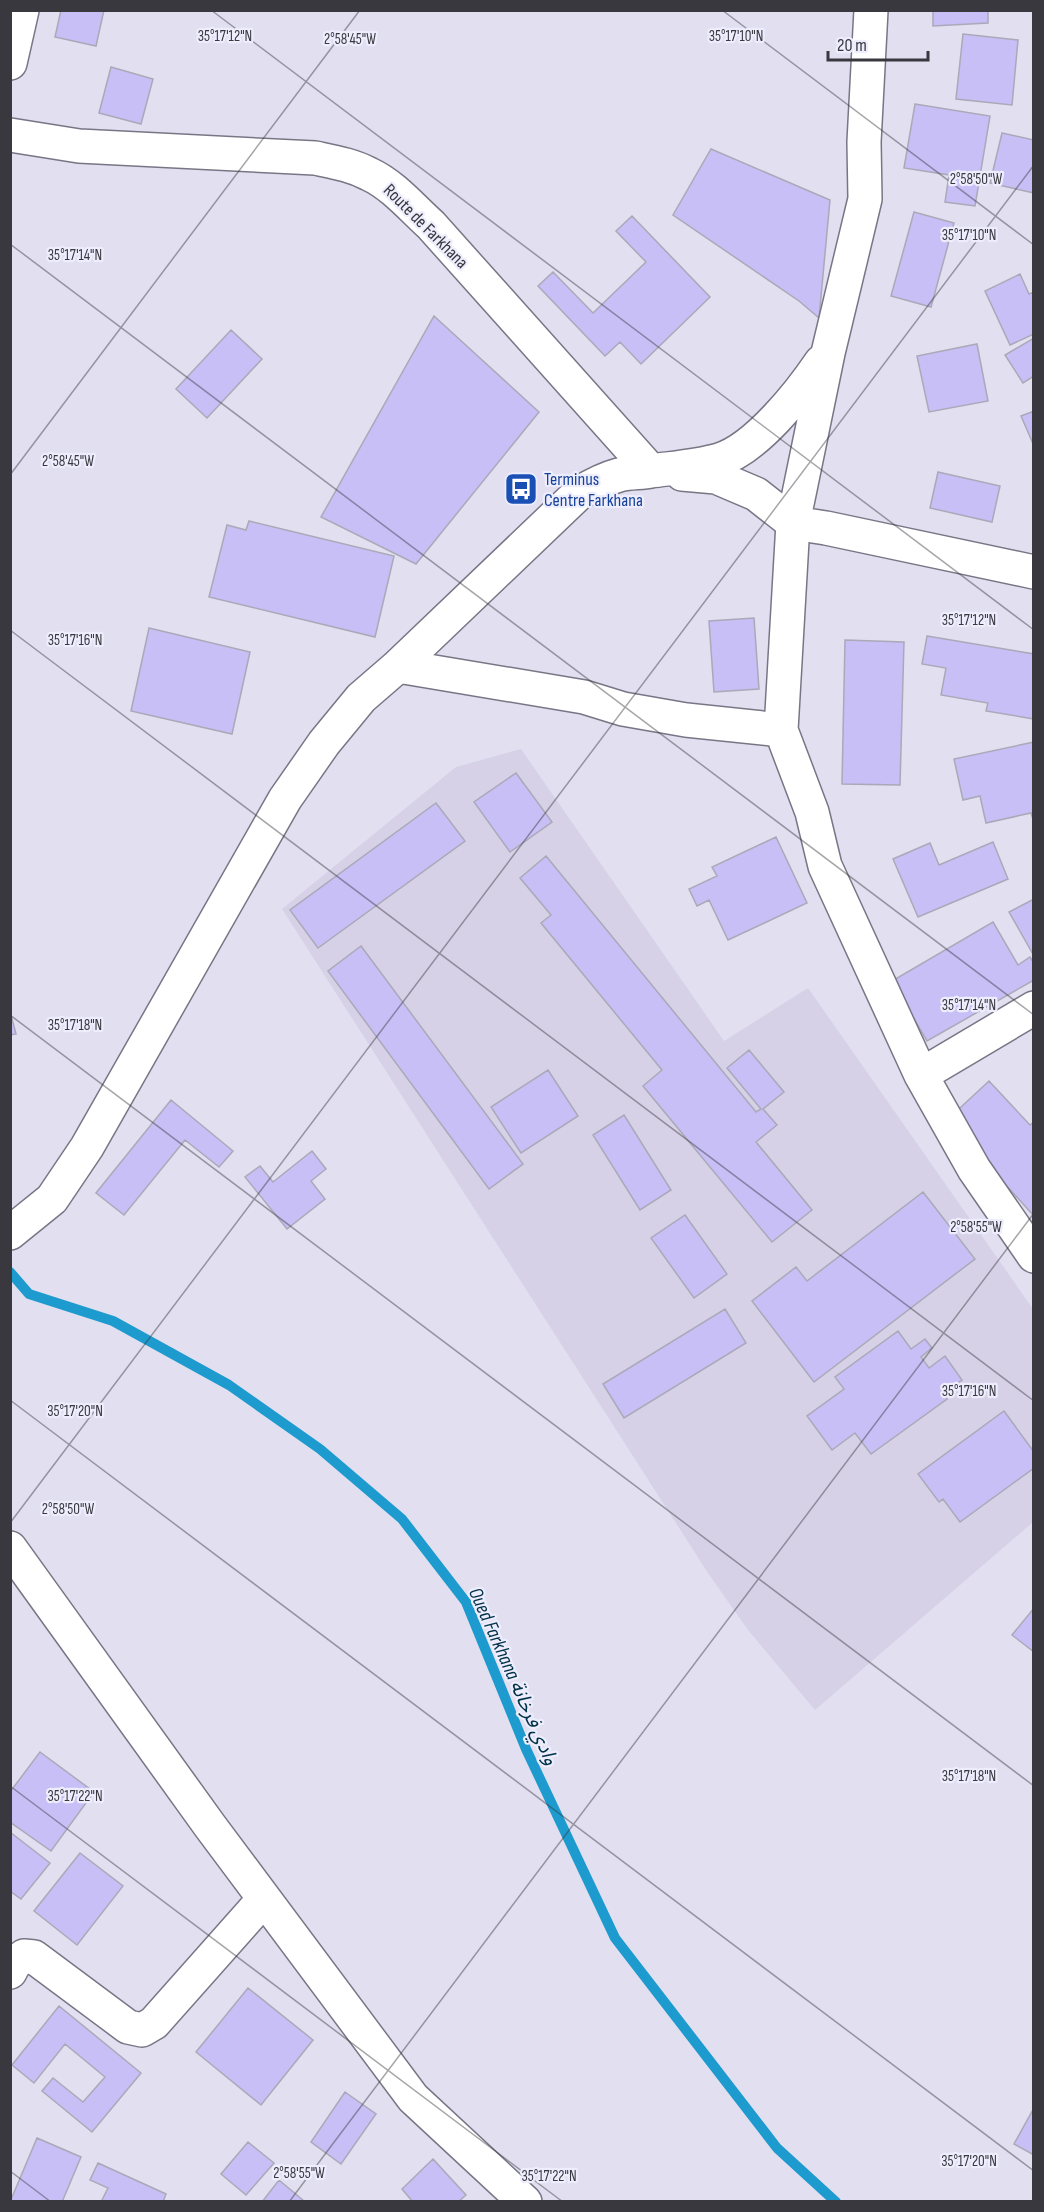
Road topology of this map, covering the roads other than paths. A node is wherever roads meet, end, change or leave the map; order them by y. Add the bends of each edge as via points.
1 (22, 10) edge
2 (871, 10) edge
3 (10, 63) edge
4 (10, 135) edge
5 (828, 352) junction
6 (651, 471) junction
7 (793, 523) junction
8 (1034, 572) edge
9 (398, 666) junction
10 (781, 730) junction
11 (1034, 1008) edge
12 (921, 1075) junction
13 (15, 1229) edge
14 (1034, 1256) edge
15 (10, 1548) edge
16 (264, 1899) junction
17 (10, 1972) edge
18 (525, 2202) edge

1 - 3 street
2 - 5 street via 865,199
4 - 6 street, Route de Farkhana via 79,146 315,158 371,174 431,225
5 - 6 street via 803,389 749,443 721,459
5 - 7 street
6 - 7 street via 716,477 756,494
6 - 9 street via 621,474 578,494
7 - 8 street
7 - 10 street
9 - 10 street via 584,697 686,720
9 - 13 street via 361,698 285,799 87,1147 52,1199
10 - 12 street via 812,812 825,866
11 - 12 street
12 - 14 street via 974,1169
15 - 16 street
16 - 17 street via 154,2024 142,2030 128,2027 34,1957 24,1956
16 - 18 street via 413,2098

